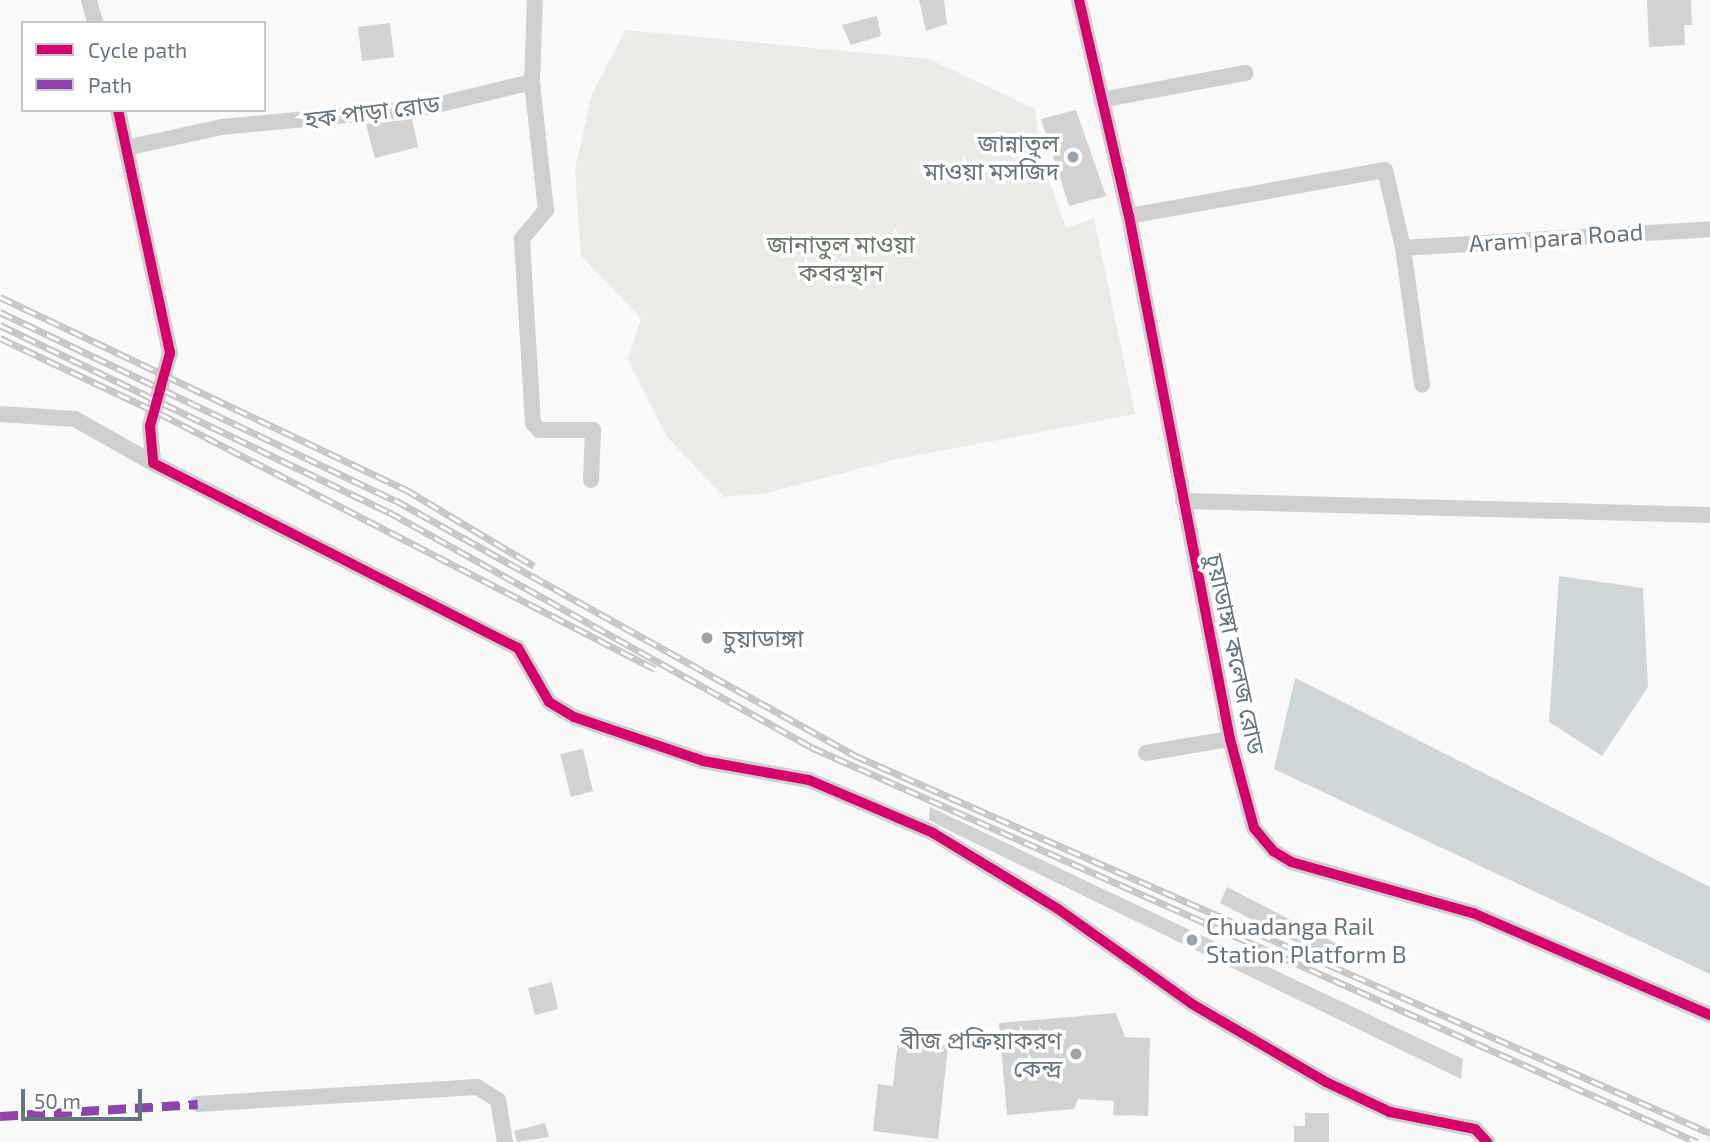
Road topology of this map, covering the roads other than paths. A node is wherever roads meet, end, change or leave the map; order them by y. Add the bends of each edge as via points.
1 (89, 0) edge
2 (535, 0) edge
3 (1079, 0) edge
4 (94, 21) edge
5 (1245, 73) dead end
6 (532, 82) junction
7 (1101, 100) junction
8 (119, 112) edge
9 (130, 147) junction
10 (1129, 216) junction
11 (1710, 229) edge
12 (1403, 248) junction
13 (1422, 385) dead end
14 (0, 414) edge
15 (153, 463) junction
16 (591, 480) dead end
17 (1182, 501) junction
18 (1710, 515) edge
19 (1230, 739) junction
20 (1146, 752) dead end
21 (1710, 1015) edge
22 (198, 1104) dead end
23 (505, 1142) edge
24 (1487, 1142) edge

1 - 4 street
2 - 6 street
3 - 7 street, চুয়াডাঙ্গা কলেজ রোড
5 - 7 street
6 - 9 street, হক পাড়া রোড via 428,107 222,127
6 - 16 street via 546,210 522,239 533,424 539,430 593,430
7 - 10 street, চুয়াডাঙ্গা কলেজ রোড
8 - 9 street
9 - 15 street via 170,353 150,426
10 - 12 street via 1378,168 1388,176
10 - 17 street, চুয়াডাঙ্গা কলেজ রোড
11 - 12 street, Aram para Road
12 - 13 street
14 - 15 street via 75,419
15 - 24 street via 518,648 549,702 574,716 703,761 809,780 933,833 1058,909 1192,1004 1326,1082 1390,1112 1475,1129
17 - 18 street
17 - 19 street, চুয়াডাঙ্গা কলেজ রোড
19 - 20 street
19 - 21 street, চুয়াডাঙ্গা কলেজ রোড via 1254,828 1291,862 1474,913
22 - 23 street via 477,1087 498,1100

